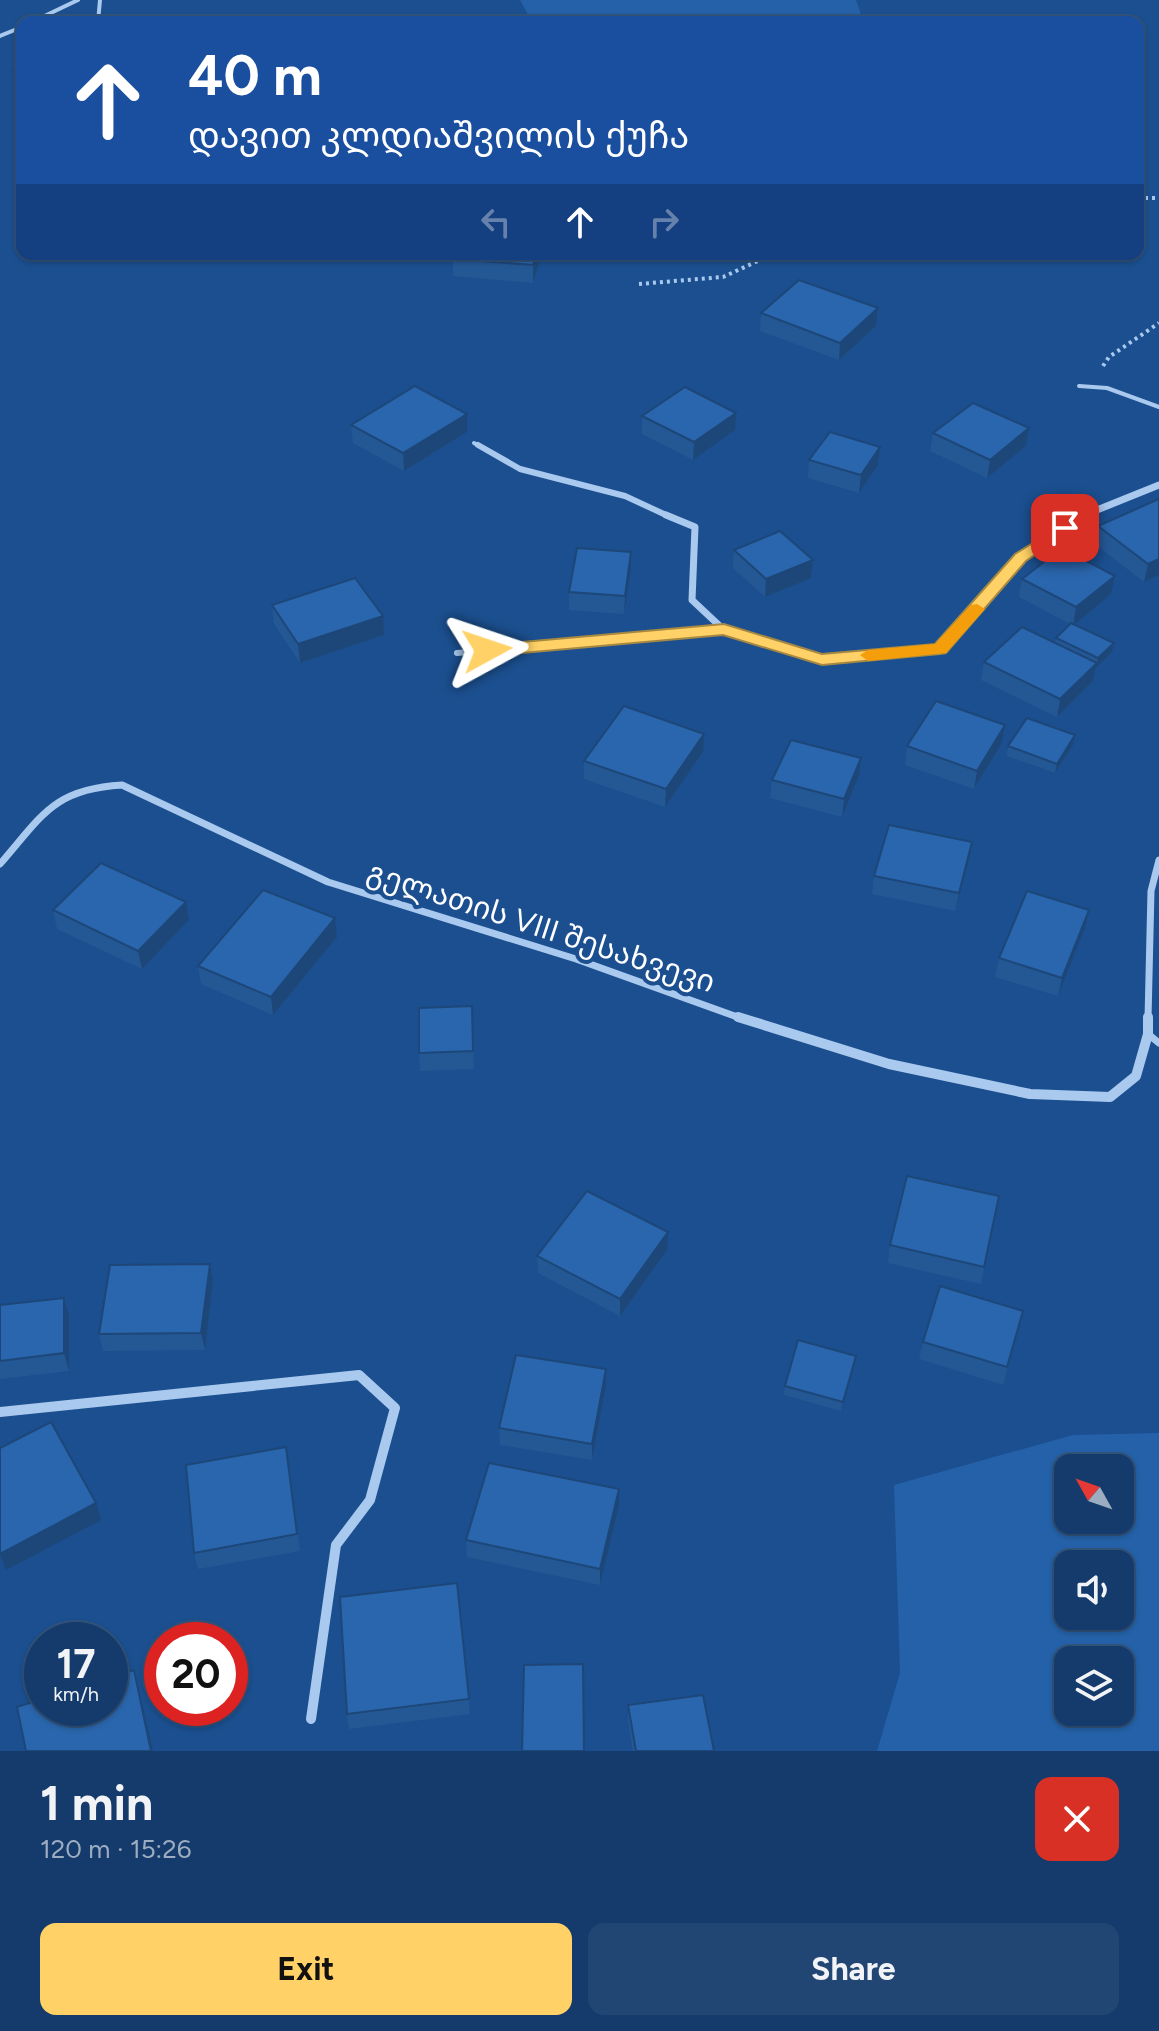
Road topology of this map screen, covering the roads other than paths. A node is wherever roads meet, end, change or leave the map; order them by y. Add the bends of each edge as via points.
1 (78, 0) edge
2 (45, 16) edge
3 (1079, 386) road end
4 (1159, 407) edge
5 (474, 443) dead end
6 (1159, 485) edge
7 (666, 515) joint
8 (724, 630) junction
9 (457, 653) dead end
10 (1159, 860) edge
11 (0, 864) edge
12 (1148, 1034) junction
13 (1159, 1043) edge
14 (0, 1412) edge
15 (311, 1719) dead end

1 - 2 lane
3 - 4 lane via 1107,388
5 - 7 lane via 520,469 625,496
6 - 8 street via 1087,514 1021,557 940,649 822,659
7 - 8 street via 695,527 692,600
8 - 9 lane
10 - 12 street via 1151,891
11 - 12 street, გელათის VIII შესახვევი via 53,803 88,787 122,785 328,882 576,959 749,1021 921,1071 1030,1094 1110,1097 1136,1076
12 - 13 lane
14 - 15 street via 359,1375 395,1408 370,1500 336,1545

